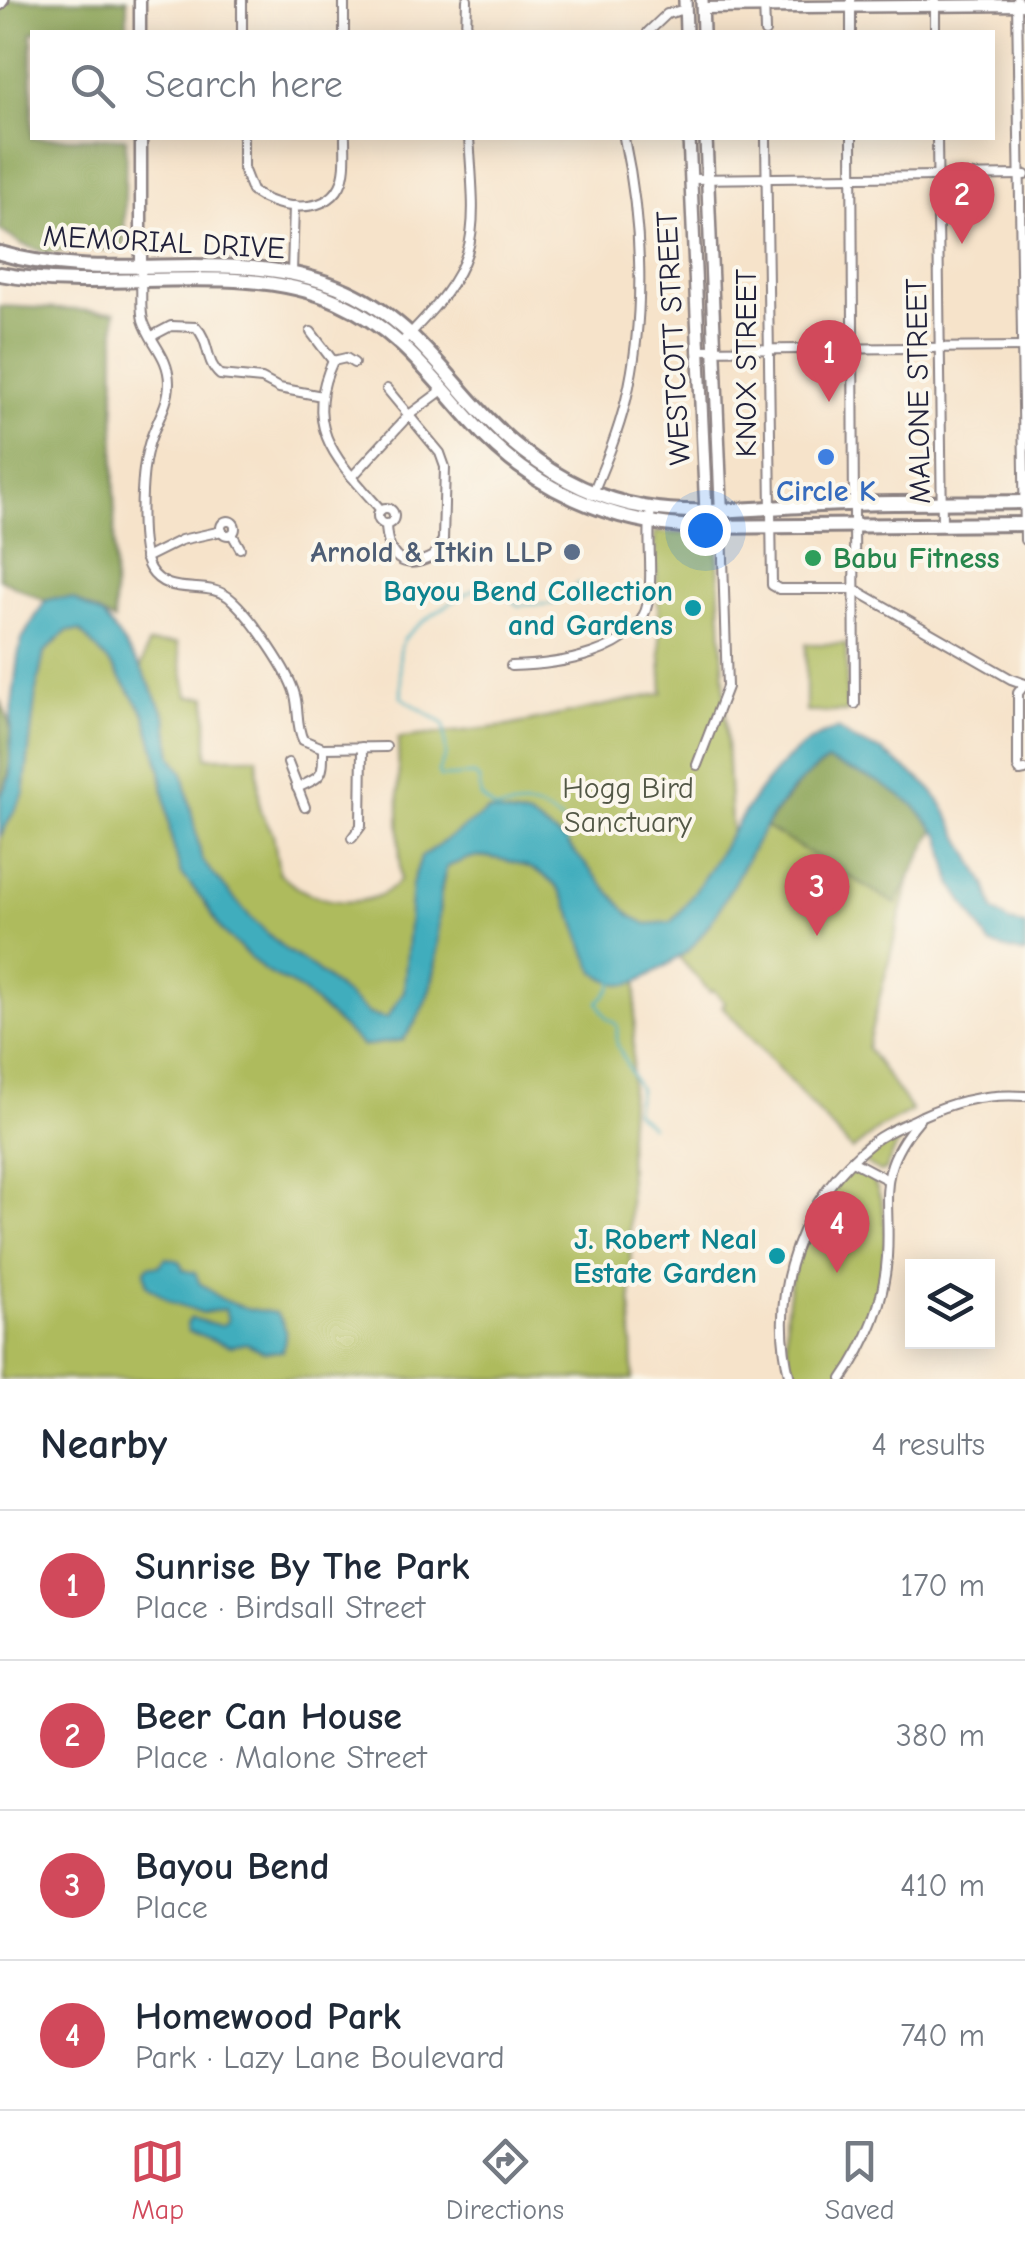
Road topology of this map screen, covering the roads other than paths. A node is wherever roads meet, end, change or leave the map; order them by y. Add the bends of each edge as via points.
1 (140, 0) edge
2 (242, 0) edge
3 (344, 0) edge
4 (466, 0) edge
5 (850, 3) edge
6 (935, 3) edge
7 (1020, 3) edge
8 (685, 4) edge
9 (702, 4) edge
10 (764, 4) edge
11 (140, 30) edge
12 (242, 30) edge
13 (344, 30) edge
14 (466, 30) edge
15 (650, 30) edge
16 (686, 30) edge
17 (703, 30) edge
18 (765, 30) edge
19 (851, 30) edge
20 (936, 30) edge
21 (141, 140) edge
22 (243, 140) edge
23 (345, 140) edge
24 (469, 140) edge
25 (624, 140) edge
26 (690, 140) edge
27 (706, 140) edge
28 (766, 140) edge
29 (852, 140) edge
30 (936, 140) edge
31 (1022, 175) edge
32 (937, 177) junction
33 (852, 178) junction
34 (691, 179) junction
35 (708, 179) junction
36 (766, 179) junction
37 (294, 206) junction
38 (0, 253) edge
39 (292, 272) junction
40 (0, 274) edge
41 (141, 275) junction
42 (1022, 278) edge
43 (255, 280) junction
44 (364, 307) junction
45 (311, 332) dead end
46 (152, 336) junction
47 (406, 338) junction
48 (1023, 347) edge
49 (854, 348) junction
50 (939, 348) junction
51 (697, 350) junction
52 (714, 350) junction
53 (768, 350) junction
54 (332, 361) junction
55 (354, 362) dead end
56 (449, 385) junction
57 (388, 389) dead end
58 (322, 396) junction
59 (409, 415) junction
60 (716, 426) junction
61 (701, 427) junction
62 (503, 453) junction
63 (543, 466) junction
64 (352, 477) junction
65 (590, 499) junction
66 (1025, 502) edge
67 (942, 504) junction
68 (856, 505) junction
69 (770, 510) junction
70 (650, 516) junction
71 (716, 518) junction
72 (1025, 524) edge
73 (942, 525) junction
74 (854, 526) junction
75 (772, 528) junction
76 (1025, 540) edge
77 (240, 548) dead end
78 (145, 558) junction
79 (854, 589) junction
80 (511, 666) dead end
81 (1025, 684) edge
82 (855, 704) dead end
83 (1022, 737) edge
84 (362, 747) junction
85 (386, 747) dead end
86 (322, 748) junction
87 (288, 764) dead end
88 (697, 766) dead end
89 (1025, 770) edge
90 (298, 788) junction
91 (304, 807) dead end
92 (352, 838) dead end
93 (1025, 1096) edge
94 (922, 1116) junction
95 (852, 1162) junction
96 (886, 1180) junction
97 (790, 1379) edge
98 (842, 1379) edge

1 - 11 street
2 - 12 street
3 - 13 street
4 - 14 street
5 - 6 street
5 - 10 street
5 - 19 street
6 - 7 street
6 - 20 street
7 - 31 street
8 - 9 main road
8 - 15 street
8 - 16 main road
9 - 10 street
9 - 17 main road
10 - 18 street
21 - 41 street
22 - 37 street via 252,192
23 - 37 street via 344,176 336,193 321,203
24 - 47 street via 474,218 467,259 453,287
25 - 65 street via 635,203 636,344 625,404
26 - 34 main road, WESTCOTT STREET
27 - 35 main road, WESTCOTT STREET
28 - 36 street, KNOX STREET
29 - 33 street
30 - 32 street, MALONE STREET
31 - 32 street
31 - 42 street
32 - 33 street
32 - 50 street, MALONE STREET
33 - 36 street
33 - 49 street
34 - 35 street
34 - 51 main road, WESTCOTT STREET
35 - 36 street
35 - 52 main road, WESTCOTT STREET
36 - 53 street, KNOX STREET
37 - 39 street
38 - 41 main road, MEMORIAL DRIVE
39 - 41 main road, MEMORIAL DRIVE via 239,266
39 - 43 main road via 285,279
39 - 44 main road, MEMORIAL DRIVE via 340,288
40 - 41 main road, MEMORIAL DRIVE via 56,282
41 - 43 main road, MEMORIAL DRIVE
41 - 46 street via 143,320
42 - 48 street
43 - 44 main road, MEMORIAL DRIVE
44 - 47 main road, MEMORIAL DRIVE
45 - 54 street
46 - 58 street via 171,326 196,327 220,375
46 - 78 street via 169,382 144,469
47 - 56 main road, MEMORIAL DRIVE
48 - 50 street
48 - 66 street
49 - 50 street
49 - 53 street
49 - 68 street
50 - 67 street, MALONE STREET
51 - 52 street
51 - 61 main road, WESTCOTT STREET
52 - 53 street
52 - 60 main road, WESTCOTT STREET
53 - 69 street, KNOX STREET
54 - 55 street
54 - 58 street
56 - 59 street
56 - 62 main road, MEMORIAL DRIVE
56 - 63 main road, MEMORIAL DRIVE
57 - 59 street
58 - 64 street via 325,439
59 - 64 street
59 - 64 street via 445,467 440,549 425,561 398,559 388,547 381,510
60 - 61 main road
60 - 71 main road, WESTCOTT STREET
61 - 71 main road, WESTCOTT STREET
62 - 63 main road
62 - 65 main road, MEMORIAL DRIVE via 555,490
63 - 65 main road, MEMORIAL DRIVE
65 - 70 main road, MEMORIAL DRIVE
66 - 67 main road, MEMORIAL DRIVE
66 - 72 street
67 - 68 main road, MEMORIAL DRIVE
67 - 73 street, MALONE STREET
68 - 69 main road, MEMORIAL DRIVE
68 - 74 street
69 - 71 main road, MEMORIAL DRIVE
69 - 75 street, KNOX STREET
70 - 71 main road, MEMORIAL DRIVE
70 - 71 main road, MEMORIAL DRIVE
70 - 80 street via 649,599 638,624 582,658
71 - 75 main road, MEMORIAL DRIVE
71 - 88 street, WESTCOTT STREET via 728,686
72 - 73 main road, MEMORIAL DRIVE
72 - 76 street
73 - 74 main road, MEMORIAL DRIVE
74 - 75 main road, MEMORIAL DRIVE
74 - 79 street
75 - 79 street, KNOX STREET via 774,587
77 - 78 street via 227,533 181,540
78 - 86 street via 161,581 214,590 238,606 292,685 300,736
79 - 81 street
79 - 82 street
81 - 83 street via 1018,693
83 - 89 street via 1018,766
84 - 85 street
84 - 86 street
84 - 92 street via 361,826
86 - 90 street via 323,772
87 - 90 street
90 - 91 street
93 - 94 street via 974,1098
94 - 95 street via 885,1134
94 - 96 street
95 - 96 street
95 - 97 street via 820,1199 791,1261 782,1318
96 - 98 street via 881,1298

